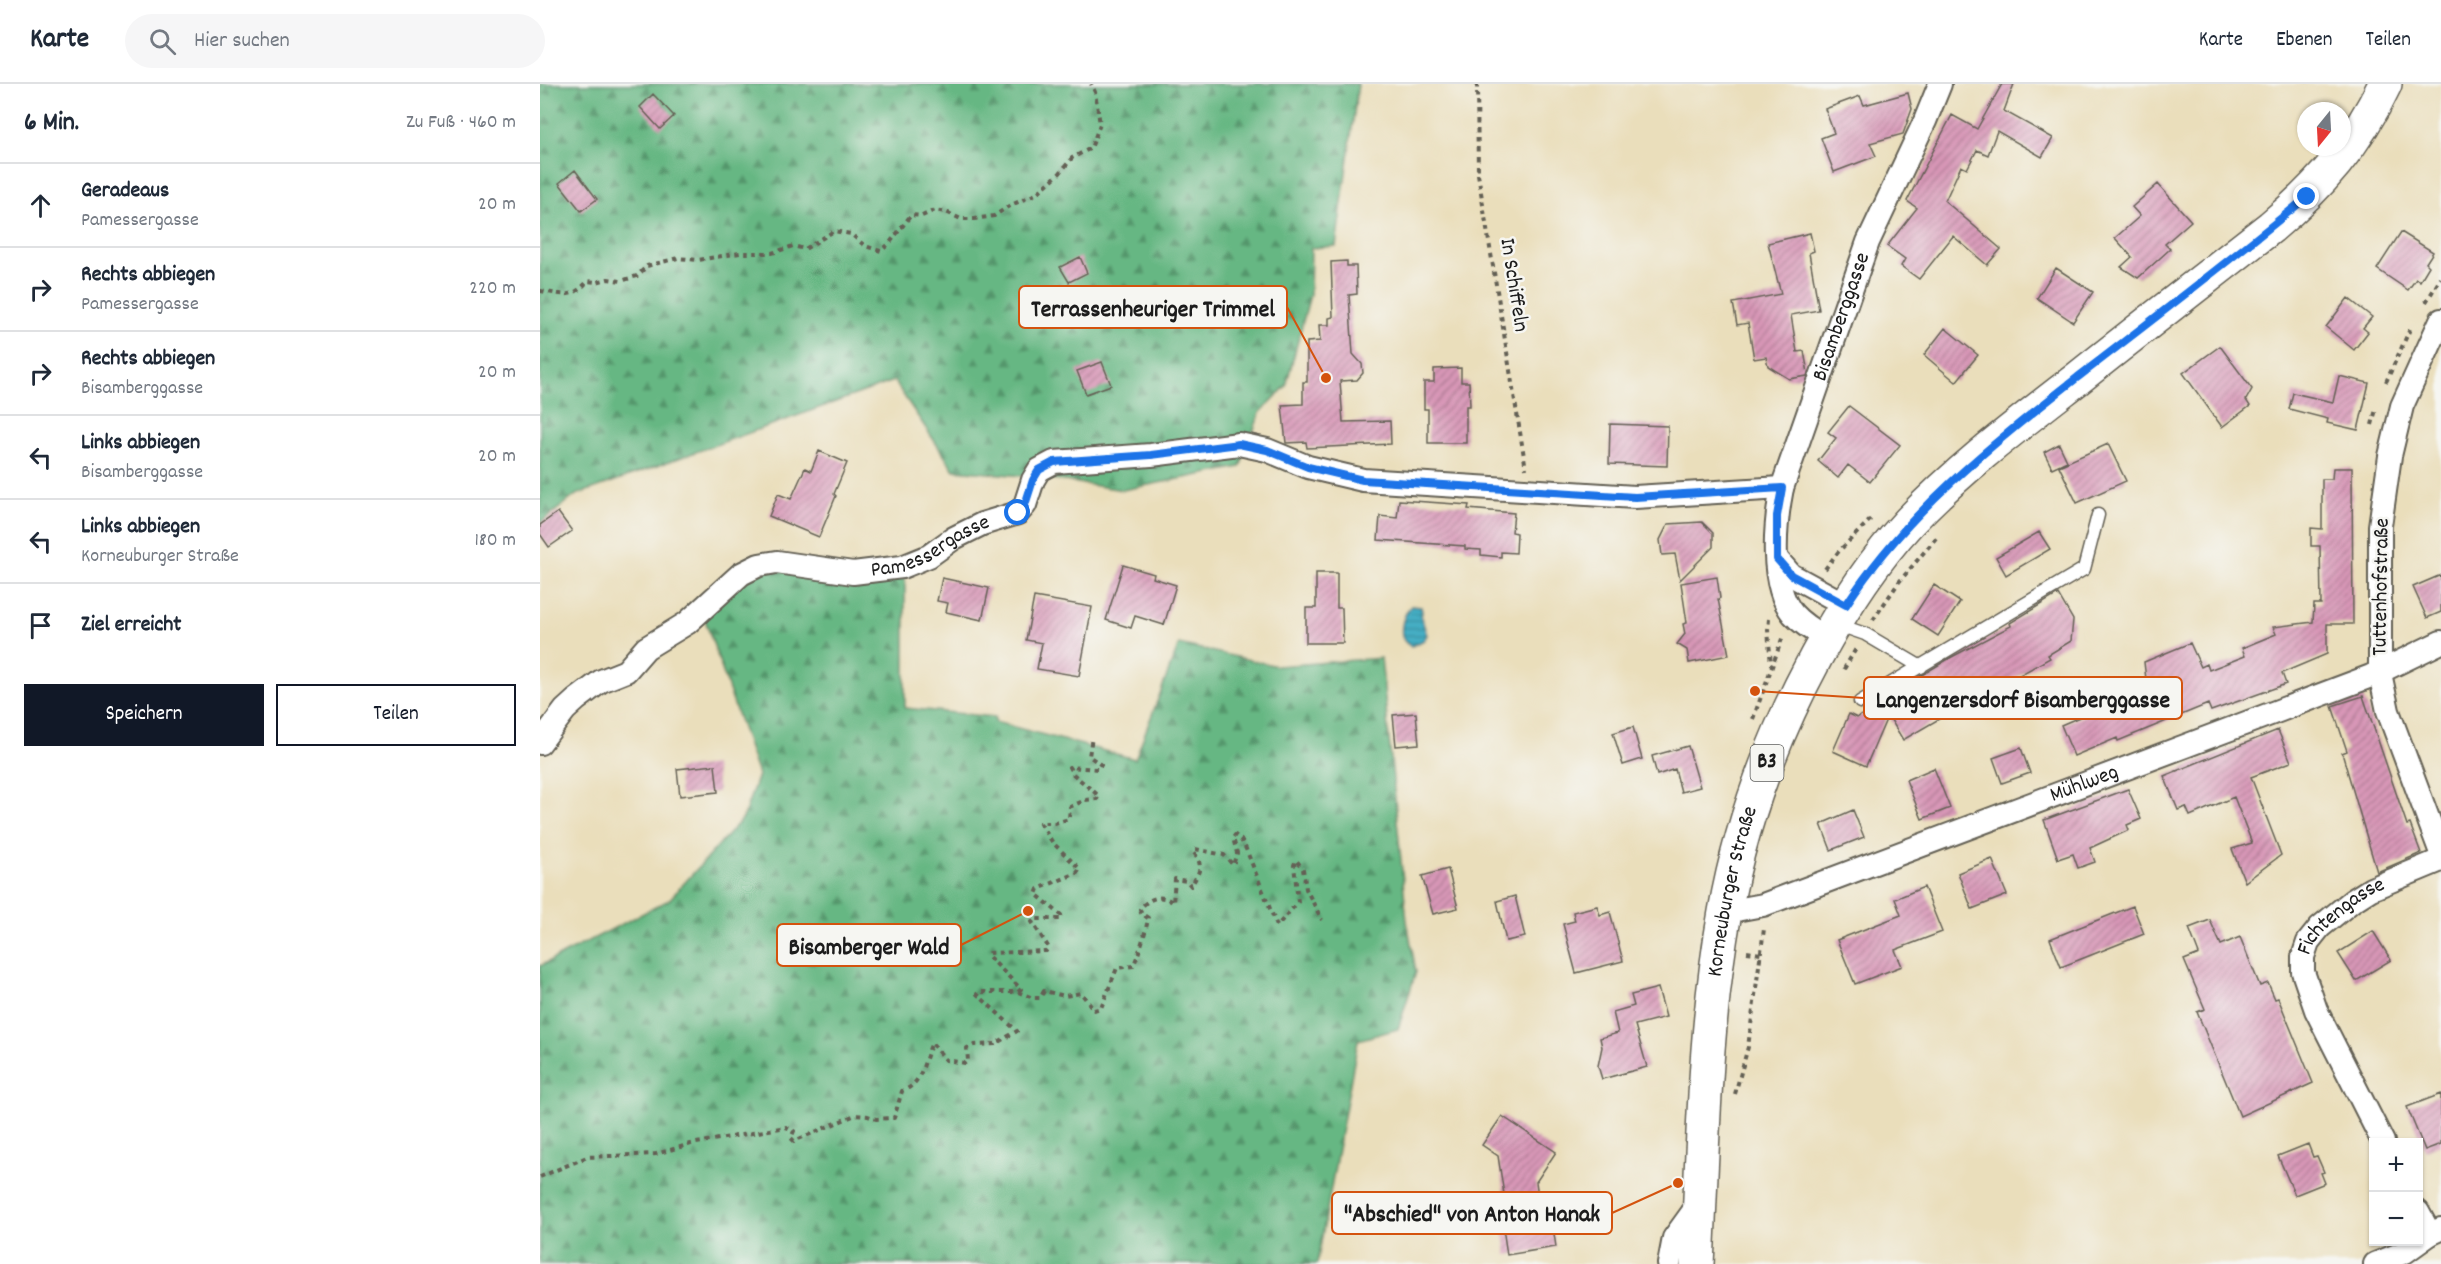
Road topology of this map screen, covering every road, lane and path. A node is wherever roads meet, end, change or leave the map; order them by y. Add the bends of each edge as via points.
1 (1091, 84) edge
2 (1477, 84) edge
3 (1940, 84) edge
4 (2385, 84) edge
5 (540, 291) edge
6 (2441, 321) edge
7 (1782, 488) junction
8 (1529, 491) junction
9 (2098, 515) dead end
10 (1938, 535) dead end
11 (1777, 559) junction
12 (1794, 615) junction
13 (1843, 625) junction
14 (2441, 642) edge
15 (1771, 666) dead end
16 (1921, 667) junction
17 (2380, 672) junction
18 (1840, 675) dead end
19 (1860, 702) dead end
20 (1092, 737) dead end
21 (540, 743) edge
22 (2441, 853) edge
23 (2441, 860) edge
24 (1725, 912) junction
25 (1322, 920) dead end
26 (1764, 929) dead end
27 (1746, 952) dead end
28 (1761, 954) junction
29 (1018, 992) junction
30 (1733, 1101) dead end
31 (2381, 1138) edge
32 (540, 1177) edge
33 (1700, 1201) junction
34 (2423, 1218) edge
35 (2435, 1231) edge
36 (1669, 1264) edge
37 (1697, 1264) edge
38 (2375, 1264) edge

1 - 5 path via 1100,124 1091,147 1072,158 1036,194 994,216 961,219 935,210 921,216 911,215 880,251 865,246 851,234 834,231 805,249 793,246 772,253 740,253 698,260 678,258 647,266 637,276 621,281 588,281 567,296
2 - 8 path, In Schiffeln via 1478,174
3 - 7 street, Bisamberggasse via 1868,242
4 - 13 main road, Korneuburger Straße / B3 via 2352,142 2307,197 2034,412 1910,521 1887,547
6 - 17 street, Tuttenhofstraße via 2402,406 2390,456 2380,526
7 - 8 street, Pamessergasse via 1635,497
7 - 11 street, Bisamberggasse via 1777,516
8 - 21 street, Pamessergasse via 1349,478 1239,444 1054,462 1039,470 1018,513 982,524 929,556 902,567 853,573 777,562 741,574 687,623 646,648 626,671 601,681 576,700
9 - 16 lane via 2084,569
10 - 13 path via 1899,582
11 - 12 street, Bisamberggasse via 1786,604
11 - 13 street
12 - 13 street, Bisamberggasse
12 - 15 path
13 - 16 lane
13 - 18 path
13 - 24 main road, Korneuburger Straße / B3 via 1791,707 1755,795
14 - 17 street, Mühlweg
16 - 19 lane
17 - 22 street, Tuttenhofstraße via 2388,711
17 - 24 street, Mühlweg via 1763,905
20 - 29 path via 1089,756 1101,765 1098,769 1069,767 1099,796 1073,804 1069,819 1040,824 1080,869 1038,889 1036,894 1062,919 1032,922 1049,948 988,956 1021,989
23 - 31 street, Fichtengasse via 2352,901 2320,927 2308,942 2303,957 2303,972 2316,1010
24 - 33 main road, Korneuburger Straße / B3 via 1709,1041
25 - 29 path via 1296,860 1298,902 1277,926 1246,849 1235,835 1237,853 1233,865 1224,855 1196,849 1201,869 1191,886 1175,879 1173,903 1162,896 1143,904 1141,913 1148,918 1140,952 1133,966 1117,968 1101,1008 1094,1010 1081,993 1065,996 1044,991 1040,998 1033,998
26 - 28 path
27 - 28 path
28 - 30 path via 1748,1047
29 - 32 path via 977,994 1017,1031 995,1044 967,1048 965,1063 946,1060 932,1044 921,1076 910,1089 902,1091 894,1118 855,1115 794,1141 794,1131 786,1127 656,1154 587,1157
33 - 36 street via 1674,1238
33 - 37 main road, Korneuburger Straße / B3
34 - 35 street
35 - 38 street via 2405,1252

